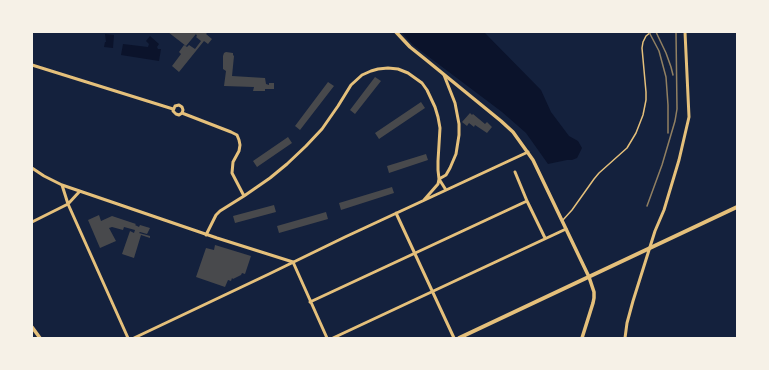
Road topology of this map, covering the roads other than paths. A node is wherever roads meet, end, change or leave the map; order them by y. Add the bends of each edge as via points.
1 (396, 32) edge
2 (651, 32) edge
3 (685, 32) edge
4 (32, 65) edge
5 (444, 75) junction
6 (173, 109) junction
7 (182, 113) junction
8 (528, 152) junction
9 (32, 168) edge
10 (515, 172) dead end
11 (439, 179) junction
12 (438, 184) junction
13 (62, 185) junction
14 (446, 190) junction
15 (80, 191) junction
16 (442, 193) junction
17 (244, 196) junction
18 (423, 201) junction
19 (526, 201) junction
20 (68, 204) junction
21 (737, 207) edge
22 (396, 213) junction
23 (562, 221) junction
24 (32, 222) edge
25 (566, 229) junction
26 (206, 234) junction
27 (545, 238) junction
28 (415, 253) junction
29 (293, 262) junction
30 (589, 277) junction
31 (433, 291) junction
32 (310, 302) junction
33 (32, 326) edge
34 (40, 338) edge
35 (128, 338) edge
36 (134, 338) edge
37 (327, 338) edge
38 (333, 338) edge
39 (454, 338) edge
40 (459, 338) edge
41 (582, 338) edge
42 (625, 338) edge

1 - 5 street
2 - 23 lane via 642,42 646,100 636,133 627,148 599,173
3 - 42 street via 689,117 675,174 633,301
4 - 6 street
5 - 8 street via 513,132
5 - 11 street via 458,113 459,135 456,154 450,168 446,175
6 - 7 street via 176,114
6 - 7 street via 181,106
7 - 17 street via 236,135 240,145 233,162 232,173
8 - 14 street
8 - 23 street
9 - 13 street
10 - 19 street
11 - 12 street
11 - 14 street
11 - 17 street via 440,128 436,107 422,83 408,74 388,68 371,71 355,81 329,120 306,146 270,178
12 - 16 street
12 - 18 street
13 - 15 street
13 - 20 street
14 - 16 street
15 - 20 street
15 - 26 street
16 - 18 street
17 - 26 street via 216,214
18 - 22 street
19 - 27 street
19 - 28 street
20 - 24 street
20 - 35 street
21 - 30 main road
22 - 28 street
22 - 29 street
23 - 25 street
25 - 27 street
25 - 30 street
26 - 29 street
27 - 31 street
28 - 31 street
28 - 32 street
29 - 32 street
29 - 36 street
30 - 40 main road
30 - 41 street via 594,298
31 - 38 street
31 - 39 street
32 - 37 street
33 - 34 street

